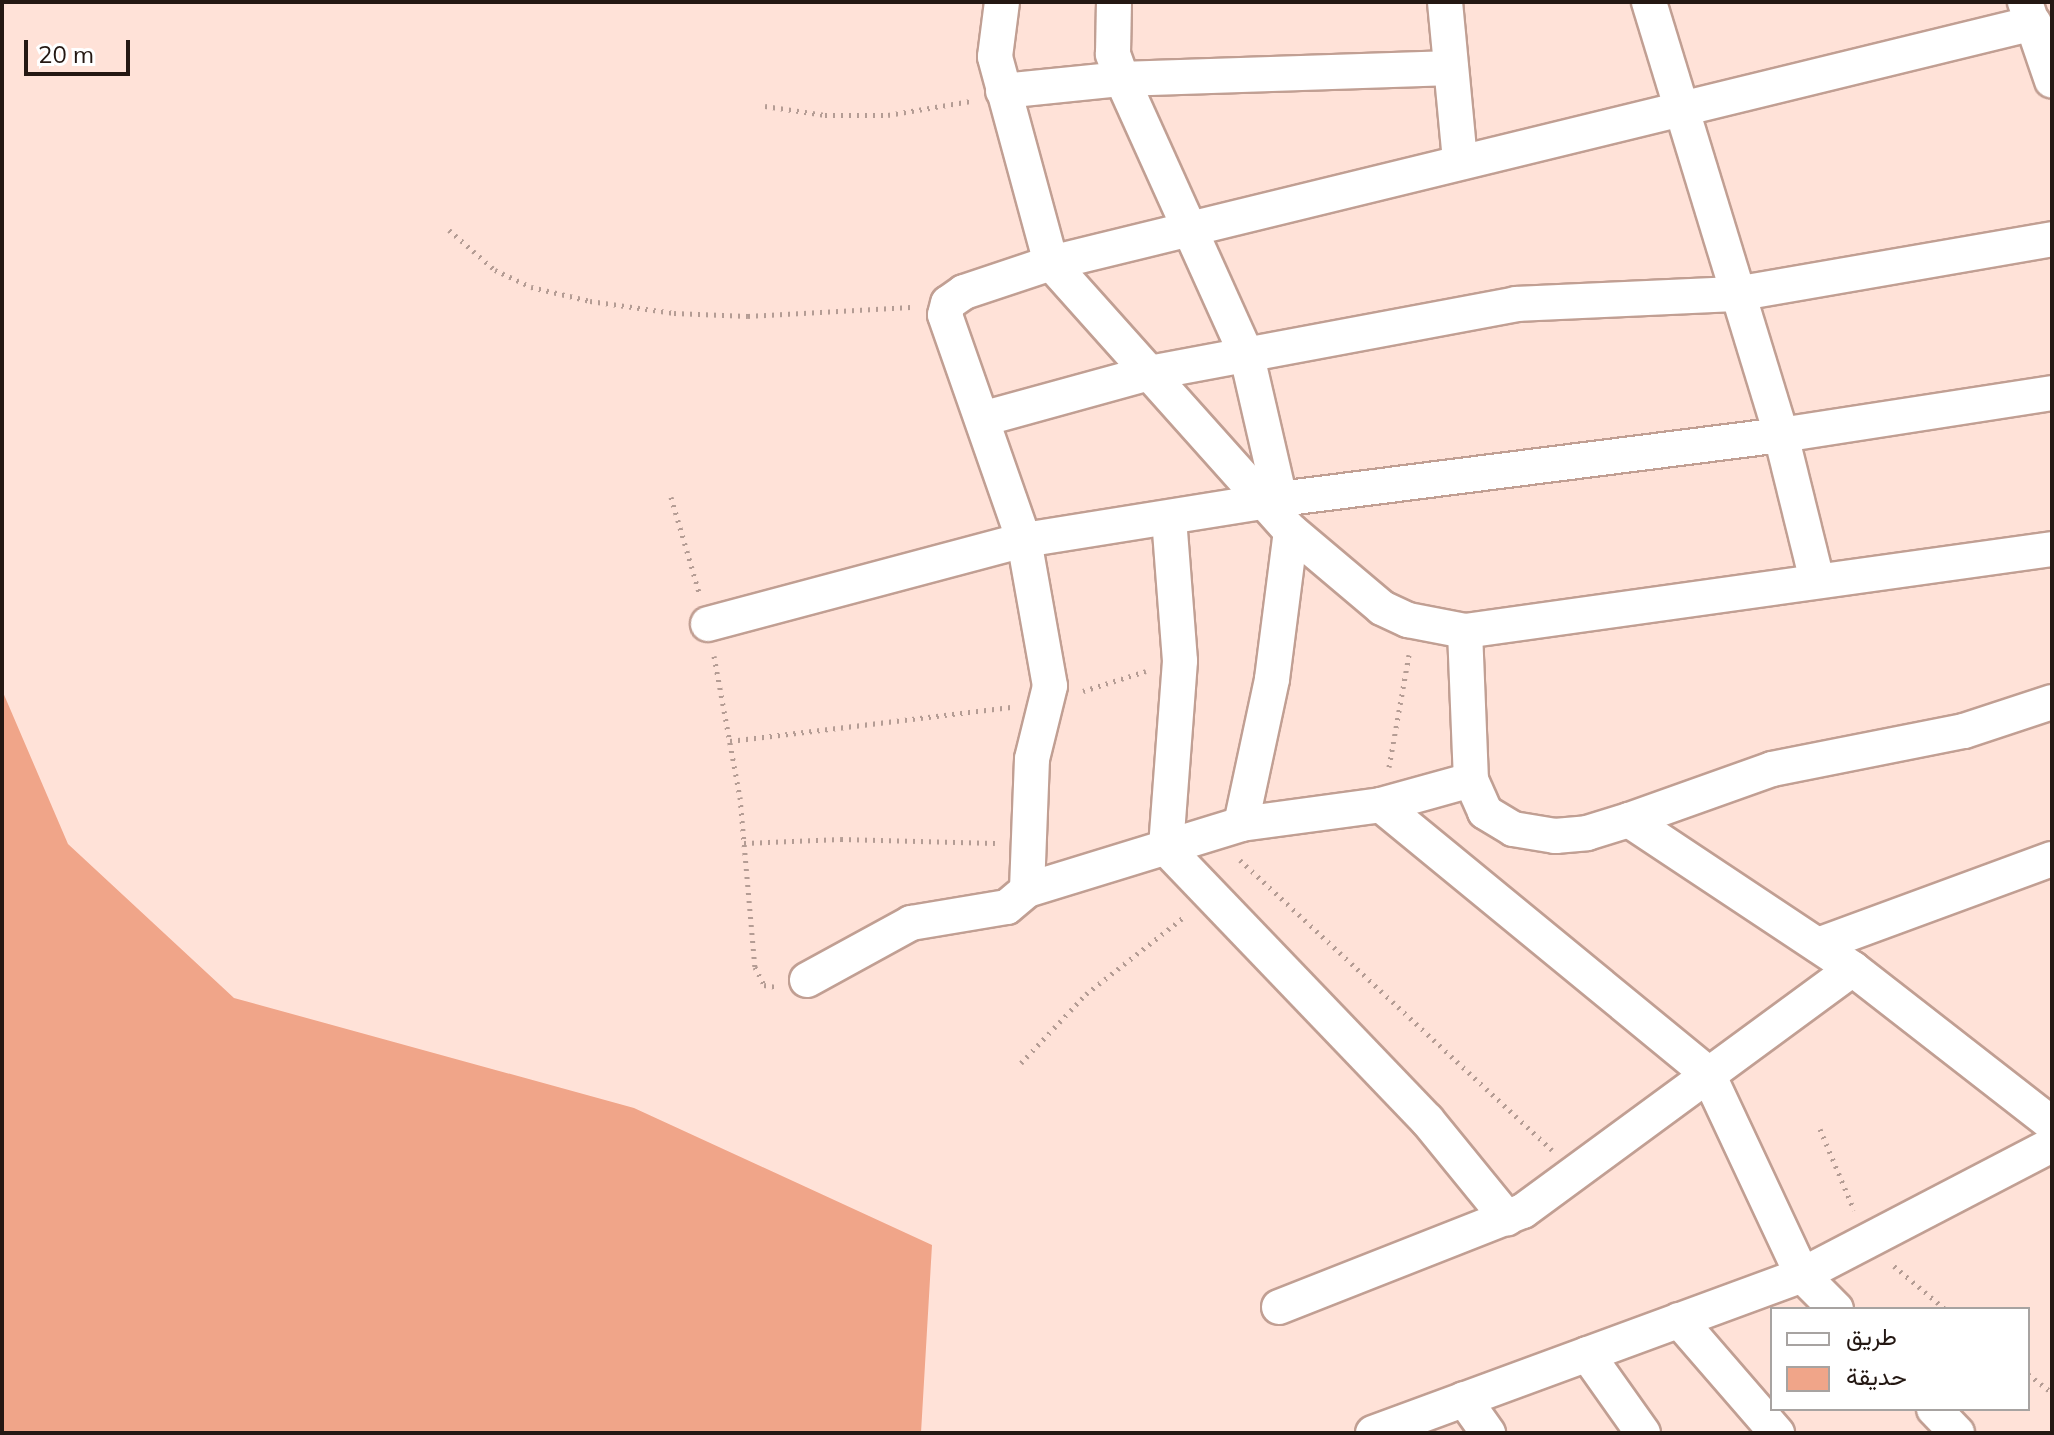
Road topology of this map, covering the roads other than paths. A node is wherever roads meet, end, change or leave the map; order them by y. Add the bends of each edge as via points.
1 (1002, 2) edge
2 (1114, 2) edge
3 (1445, 2) edge
4 (1649, 2) edge
5 (2029, 12) edge
6 (1451, 68) junction
7 (1122, 79) junction
8 (2052, 81) edge
9 (1003, 91) junction
10 (1680, 110) junction
11 (1460, 162) junction
12 (1193, 229) junction
13 (2052, 239) edge
14 (1051, 263) junction
15 (1735, 294) junction
16 (1247, 356) junction
17 (1149, 373) junction
18 (2052, 393) edge
19 (982, 419) junction
20 (1781, 435) junction
21 (1272, 500) junction
22 (1169, 518) junction
23 (1291, 531) junction
24 (1024, 540) junction
25 (2052, 549) edge
26 (1817, 580) junction
27 (708, 624) road end
28 (1465, 631) junction
29 (2052, 702) edge
30 (1471, 780) junction
31 (1381, 805) junction
32 (1629, 820) junction
33 (1228, 828) junction
34 (1166, 848) junction
35 (2052, 859) edge
36 (1027, 890) junction
37 (1818, 945) junction
38 (1853, 969) junction
39 (807, 980) road end
40 (1708, 1074) junction
41 (2052, 1124) edge
42 (2052, 1145) edge
43 (1507, 1218) junction
44 (1802, 1275) junction
45 (1279, 1307) dead end
46 (1834, 1307) edge
47 (1679, 1320) junction
48 (1587, 1354) junction
49 (1464, 1399) junction
50 (1936, 1411) edge
51 (1373, 1433) edge
52 (1488, 1433) edge
53 (1643, 1433) edge
54 (1777, 1433) edge
55 (1957, 1433) edge

1 - 9 street via 995,57
2 - 7 street via 1113,54
3 - 6 street
4 - 10 street
5 - 8 street
5 - 10 street
6 - 7 street
6 - 11 street
7 - 9 street
7 - 12 street
9 - 14 street
10 - 11 street
10 - 15 street
11 - 12 street
12 - 14 street
12 - 16 street
13 - 15 street
14 - 17 street
14 - 19 street via 964,292 948,303 947,330
15 - 16 street via 1516,304
15 - 20 street
16 - 17 street
16 - 21 street
17 - 19 street
17 - 21 street
18 - 20 street
19 - 24 street
20 - 21 street
20 - 26 street
21 - 22 street
21 - 23 street
22 - 24 street
22 - 34 street via 1180,661
23 - 28 street via 1382,608 1415,622
23 - 33 street via 1272,679
24 - 27 street
24 - 36 street via 1046,650 1047,703 1032,759
25 - 26 street
26 - 28 street
28 - 30 street
29 - 32 street via 1964,731 1772,769
30 - 31 street
30 - 32 street via 1485,812 1531,834 1587,833
31 - 33 street
31 - 40 street
32 - 37 street
33 - 34 street
34 - 36 street
34 - 43 street via 1427,1120
35 - 37 street
36 - 39 street via 1007,907 911,923
37 - 38 street
38 - 40 street
38 - 41 street
40 - 43 street
40 - 44 street
42 - 44 street
43 - 45 street
44 - 46 street
44 - 47 street
47 - 48 street
47 - 54 street
48 - 49 street
48 - 53 street
49 - 51 street
49 - 52 street
50 - 55 street

